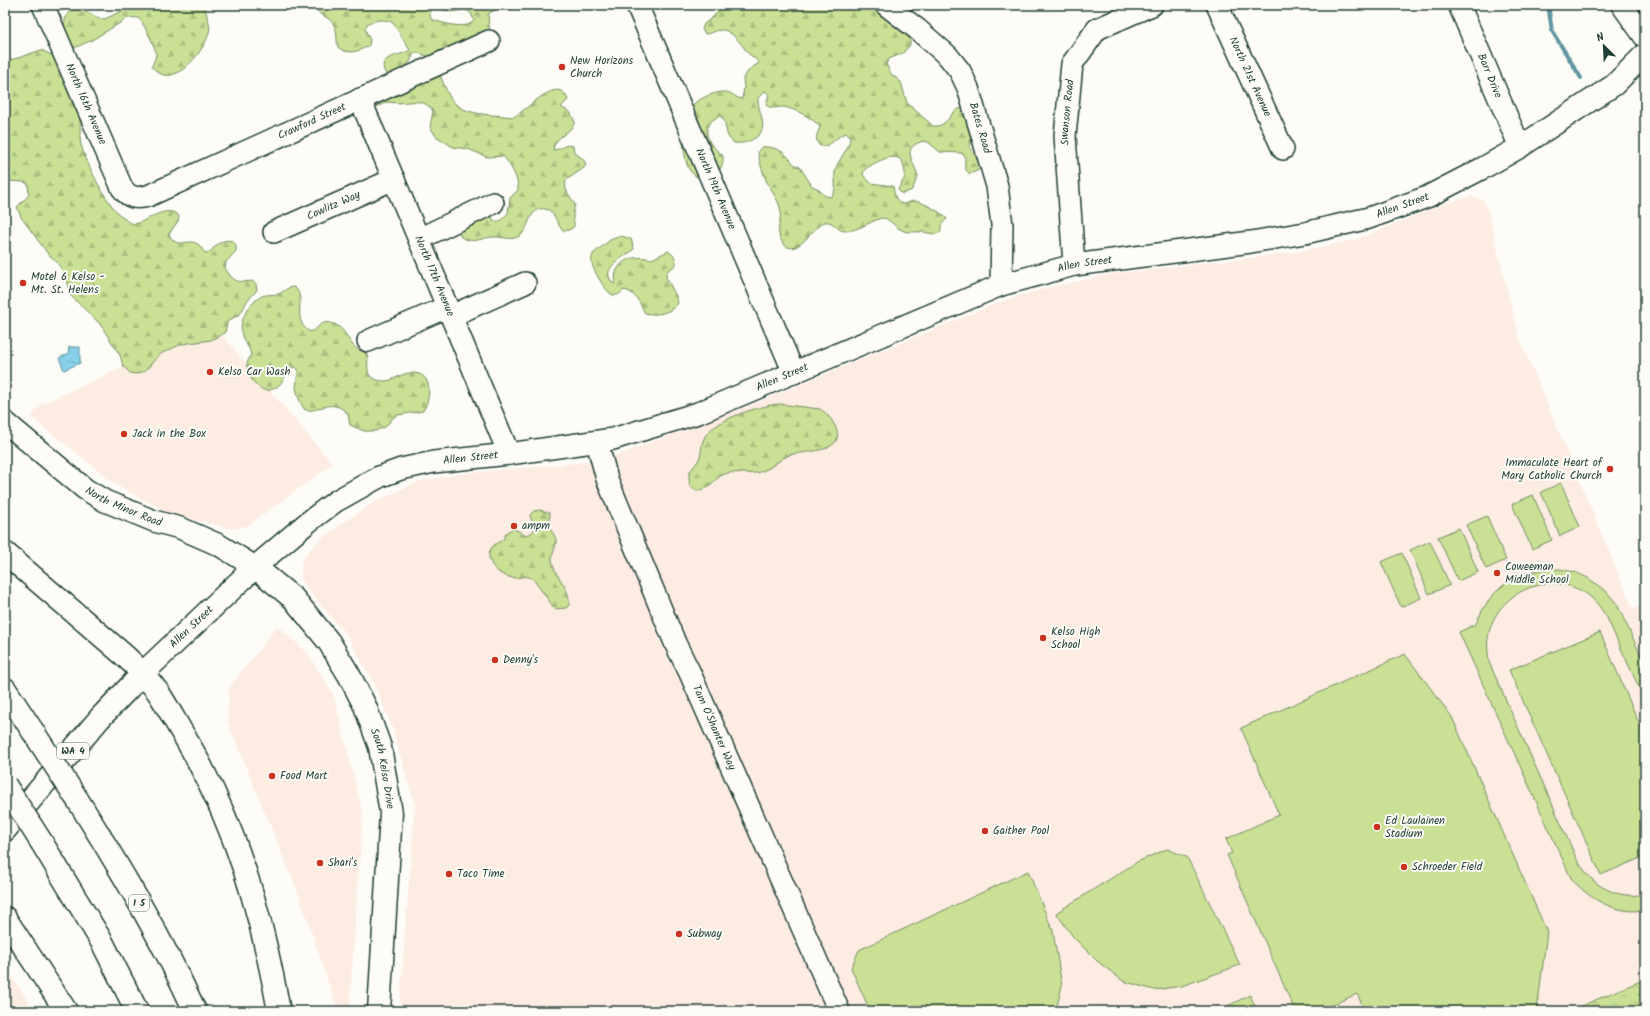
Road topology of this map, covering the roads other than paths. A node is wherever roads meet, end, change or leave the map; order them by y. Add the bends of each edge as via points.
1 (43, 5) edge
2 (637, 5) edge
3 (886, 5) edge
4 (1152, 5) edge
5 (1216, 5) edge
6 (1459, 5) edge
7 (1622, 5) edge
8 (1645, 37) edge
9 (489, 41) dead end
10 (1645, 54) edge
11 (360, 99) junction
12 (1520, 147) junction
13 (1283, 149) dead end
14 (394, 179) junction
15 (134, 198) joint
16 (493, 204) dead end
17 (274, 232) dead end
18 (419, 239) junction
19 (1074, 265) junction
20 (525, 283) dead end
21 (1001, 285) junction
22 (449, 311) junction
23 (368, 341) dead end
24 (794, 374) junction
25 (5, 422) edge
26 (597, 442) junction
27 (509, 454) junction
28 (5, 553) edge
29 (255, 567) junction
30 (143, 673) junction
31 (5, 690) edge
32 (5, 785) edge
33 (5, 830) edge
34 (8, 927) edge
35 (66, 1011) edge
36 (137, 1011) edge
37 (195, 1011) edge
38 (279, 1011) edge
39 (379, 1011) edge
40 (839, 1011) edge

1 - 15 street, North 16th Avenue via 122,188 127,195
2 - 24 street, North 19th Avenue
3 - 21 street, Bates Road via 948,56 960,71 968,88 997,186 1002,225
4 - 19 street, Swanson Road via 1096,29 1072,64 1065,136
5 - 13 street, North 21st Avenue
6 - 12 street, Barr Drive
7 - 8 street
9 - 11 street, Crawford Street
10 - 12 street, Allen Street via 1614,86
11 - 14 street, North 17th Avenue
11 - 15 street, Crawford Street via 148,196
12 - 19 street, Allen Street via 1427,196 1369,218 1251,242
14 - 17 street, Cowlitz Way
14 - 18 street, North 17th Avenue
16 - 18 street
18 - 22 street, North 17th Avenue
19 - 21 street, Allen Street
20 - 22 street
21 - 24 street, Allen Street
22 - 23 street
22 - 27 street, North 17th Avenue
24 - 26 street, Allen Street via 698,413
25 - 29 street, North Minor Road via 85,489 105,501 219,545
26 - 27 street, Allen Street
26 - 40 street, Tam O'Shanter Way via 606,479 676,645
27 - 29 street, Allen Street via 434,462 379,477 336,500
28 - 30 main road
29 - 30 main road, Allen Street
29 - 39 main road, South Kelso Drive via 294,599 329,642 366,706 380,747 391,813
30 - 33 main road, Allen Street / WA 4 via 100,718
30 - 38 main road via 158,692 199,762 229,826 258,912
31 - 37 main road, I 5, bridge via 122,870
32 - 36 main road, bridge via 102,942
34 - 35 main road

